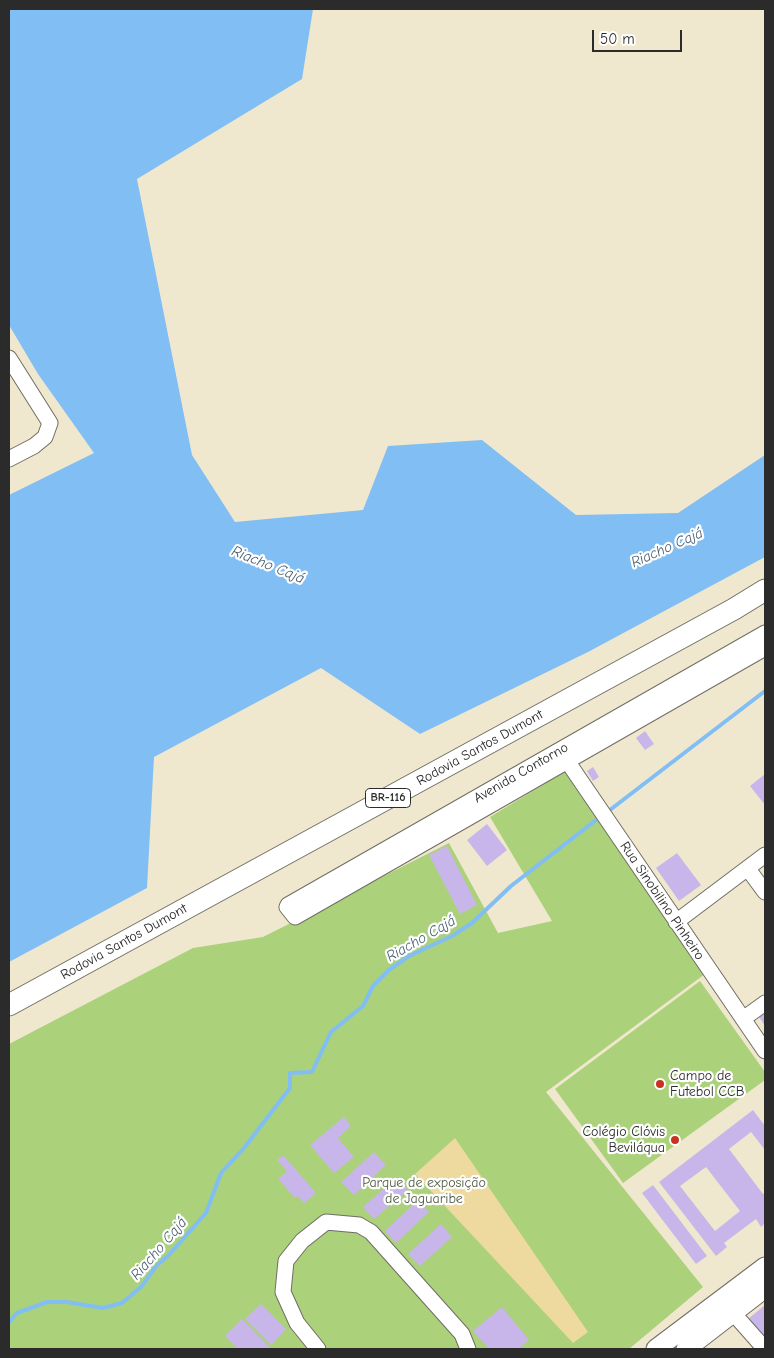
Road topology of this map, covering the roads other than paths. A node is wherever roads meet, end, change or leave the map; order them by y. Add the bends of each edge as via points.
1 (9, 358) edge
2 (9, 459) edge
3 (765, 590) edge
4 (765, 633) edge
5 (765, 648) edge
6 (563, 756) junction
7 (765, 855) edge
8 (748, 869) junction
9 (765, 892) edge
10 (295, 917) dead end
11 (676, 922) junction
12 (765, 1003) edge
13 (9, 1005) edge
14 (743, 1019) junction
15 (765, 1051) edge
16 (765, 1267) edge
17 (765, 1288) edge
18 (728, 1306) junction
19 (765, 1348) edge
20 (318, 1349) edge
21 (468, 1349) edge
22 (656, 1349) edge
23 (686, 1349) edge

1 - 2 street via 50,423 45,437
3 - 13 highway, Rodovia Santos Dumont / BR-116 via 734,610
4 - 6 street, Avenida Contorno
5 - 6 street
6 - 10 street via 424,835
6 - 11 street, Rua Sinobilino Pinheiro
7 - 8 street
8 - 9 street
8 - 11 street
11 - 14 street, Rua Sinobilino Pinheiro
12 - 14 street
14 - 15 street, Rua Sinobilino Pinheiro
16 - 18 main road
17 - 18 main road
18 - 19 street
18 - 22 main road
18 - 23 main road
20 - 21 street via 297,1323 282,1292 286,1262 302,1241 326,1222 358,1224 371,1232 462,1334

